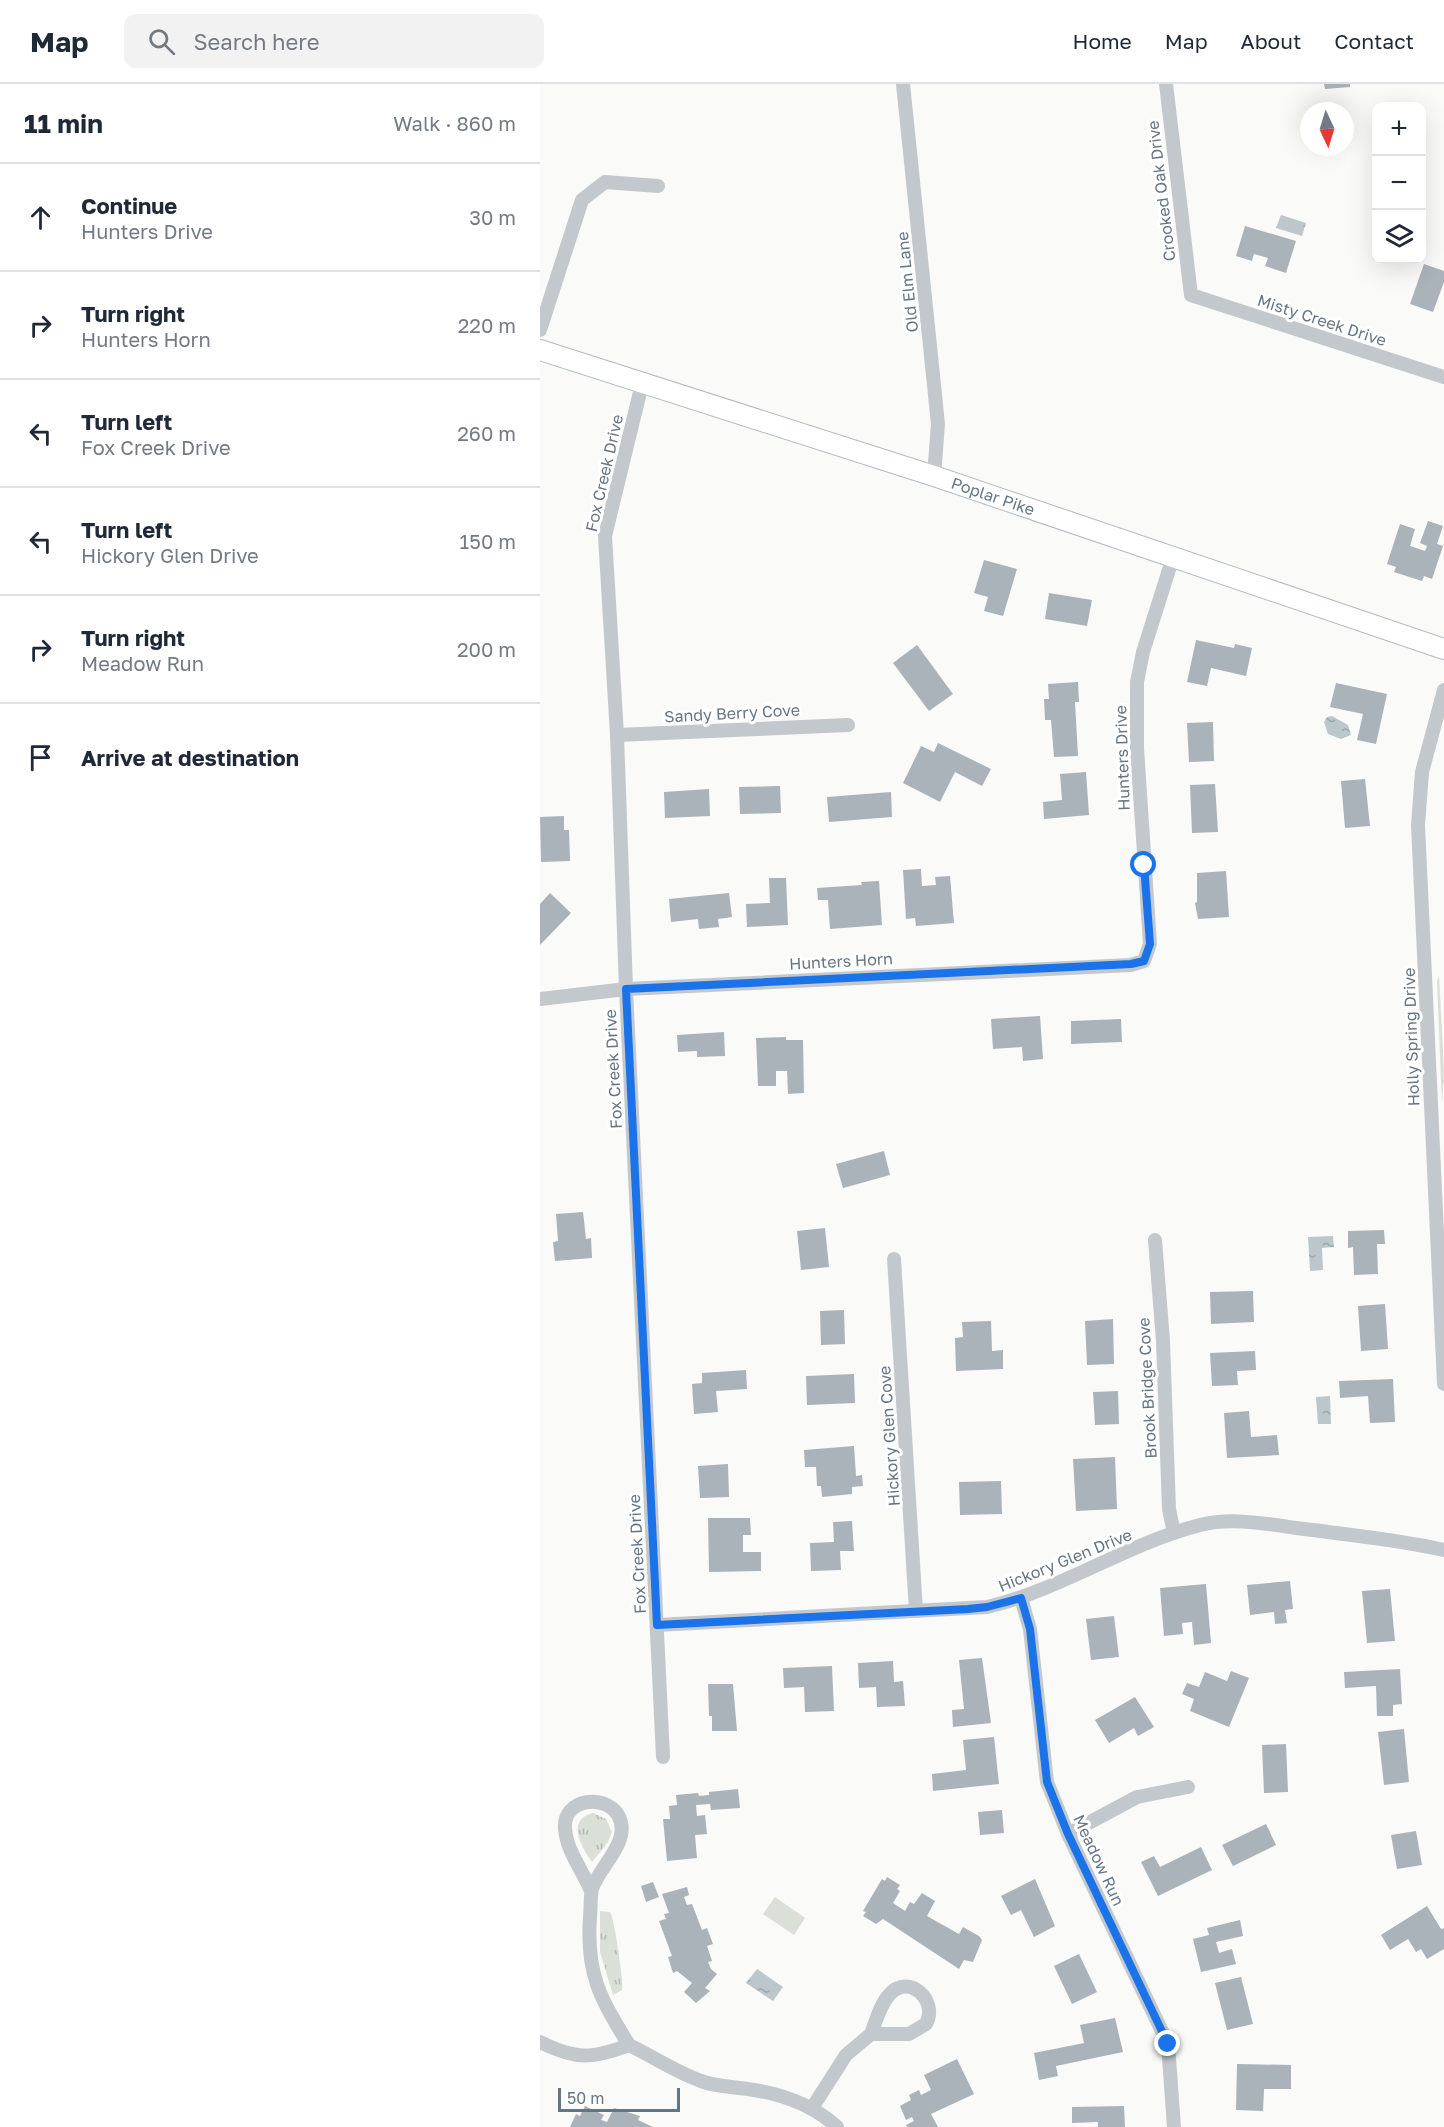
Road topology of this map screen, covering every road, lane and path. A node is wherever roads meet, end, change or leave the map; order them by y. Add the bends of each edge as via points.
1 (903, 84) edge
2 (1166, 84) edge
3 (658, 186) dead end
4 (1191, 295) joint
5 (540, 330) edge
6 (540, 350) edge
7 (1444, 377) edge
8 (642, 384) junction
9 (934, 476) junction
10 (1173, 557) junction
11 (1444, 649) edge
12 (1444, 690) edge
13 (848, 724) dead end
14 (617, 735) junction
15 (1144, 961) joint
16 (626, 989) junction
17 (540, 999) edge
18 (1155, 1240) dead end
19 (894, 1259) dead end
20 (1444, 1384) edge
21 (1174, 1533) junction
22 (1444, 1550) edge
23 (1021, 1598) junction
24 (916, 1611) junction
25 (657, 1625) junction
26 (663, 1757) dead end
27 (1188, 1786) dead end
28 (1068, 1834) junction
29 (591, 1891) junction
30 (871, 2034) junction
31 (542, 2043) edge
32 (629, 2045) junction
33 (812, 2108) junction
34 (837, 2127) edge
35 (1174, 2127) edge

1 - 9 street, Old Elm Lane via 938,424
2 - 4 street, Crooked Oak Drive
3 - 5 street via 605,182 582,200
4 - 7 street, Misty Creek Drive
6 - 8 main road, Poplar Pike
8 - 9 main road, Poplar Pike
8 - 14 street, Fox Creek Drive via 604,536
9 - 10 main road, Poplar Pike
10 - 11 main road, Poplar Pike
10 - 15 street, Hunters Drive via 1137,682 1137,748 1150,944
12 - 20 street, Holly Spring Drive via 1422,772 1418,825
13 - 14 street, Sandy Berry Cove
14 - 16 street, Fox Creek Drive
15 - 16 street, Hunters Horn
16 - 17 street, Hunters Horn
16 - 25 street, Fox Creek Drive
18 - 21 street, Brook Bridge Cove via 1169,1509
19 - 24 street, Hickory Glen Cove
21 - 22 street, Hickory Glen Drive via 1215,1522 1247,1522
21 - 23 street, Hickory Glen Drive
23 - 24 street, Hickory Glen Drive via 987,1607
23 - 28 street, Meadow Run via 1030,1629 1047,1782
24 - 25 street, Hickory Glen Drive
25 - 26 street, Fox Creek Drive
27 - 28 street via 1137,1797
28 - 35 street, Meadow Run via 1168,2044
29 - 29 street via 622,1833 614,1810 594,1802 574,1807 565,1821 573,1854
29 - 32 street via 589,1936 594,1979 602,2001
30 - 30 street via 909,2034 919,2030 930,2018 926,1996 910,1987 889,1994
30 - 33 street via 846,2055
31 - 32 street via 578,2058
32 - 33 street via 704,2082 755,2090
33 - 34 street

